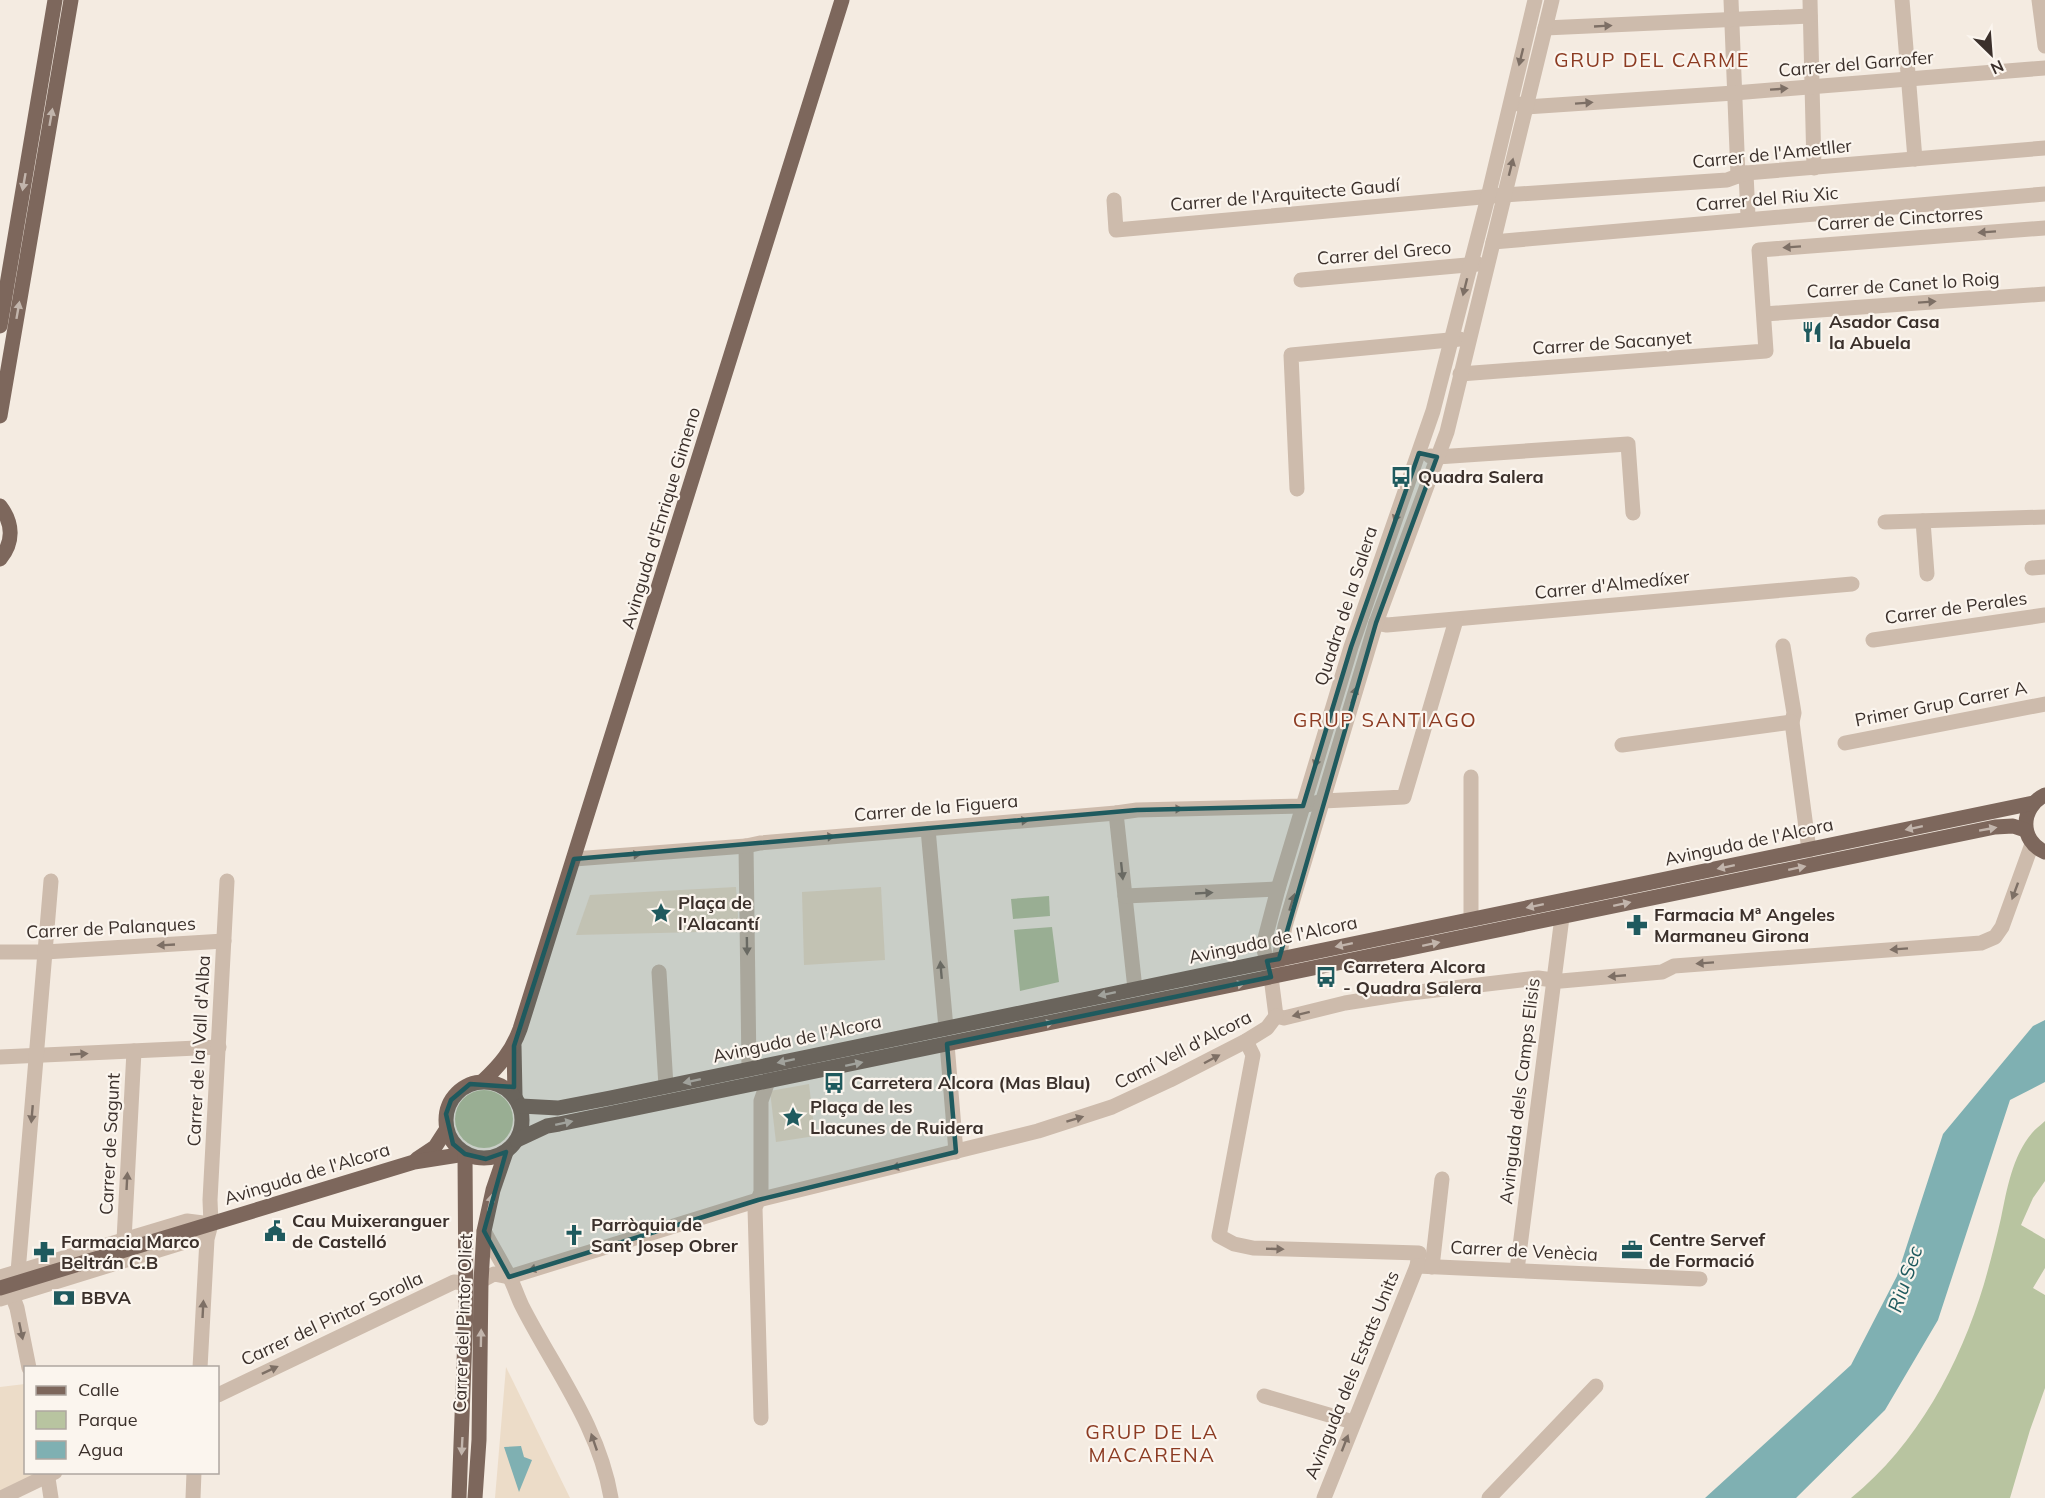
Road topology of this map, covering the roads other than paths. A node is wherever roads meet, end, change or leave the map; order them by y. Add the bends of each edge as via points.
1 (55, 0) edge
2 (71, 0) edge
3 (843, 0) edge
4 (1535, 0) edge
5 (1552, 0) edge
6 (1731, 0) edge
7 (1810, 0) edge
8 (1902, 0) edge
9 (2039, 0) edge
10 (1810, 16) junction
11 (1731, 20) junction
12 (1545, 28) junction
13 (2045, 46) edge
14 (2045, 68) edge
15 (1908, 79) junction
16 (1813, 87) junction
17 (1734, 93) junction
18 (1510, 101) junction
19 (1526, 107) junction
20 (2045, 148) edge
21 (1916, 159) junction
22 (1814, 168) junction
23 (1742, 175) junction
24 (2045, 194) edge
25 (1504, 195) junction
26 (1488, 197) junction
27 (1114, 200) dead end
28 (1748, 216) dead end
29 (2045, 228) edge
30 (1492, 242) junction
31 (1471, 264) junction
32 (1487, 265) junction
33 (1301, 280) dead end
34 (2045, 294) edge
35 (1764, 314) junction
36 (0, 326) edge
37 (1469, 339) junction
38 (1452, 340) junction
39 (1460, 374) junction
40 (0, 416) edge
41 (1428, 426) junction
42 (1447, 432) junction
43 (1419, 453) junction
44 (1437, 457) junction
45 (1298, 489) dead end
46 (0, 506) edge
47 (1633, 513) dead end
48 (2045, 517) edge
49 (1923, 521) junction
50 (1885, 522) dead end
51 (0, 558) edge
52 (1927, 574) dead end
53 (1852, 584) dead end
54 (2045, 615) edge
55 (1456, 620) junction
56 (1376, 623) junction
57 (1873, 640) dead end
58 (1783, 646) dead end
59 (2045, 704) edge
60 (1792, 722) junction
61 (1845, 742) dead end
62 (1622, 745) dead end
63 (1471, 777) dead end
64 (2042, 797) edge
65 (1323, 801) junction
66 (1303, 806) junction
67 (1116, 813) junction
68 (928, 829) junction
69 (2034, 842) edge
70 (746, 846) junction
71 (1809, 850) junction
72 (574, 859) junction
73 (51, 881) dead end
74 (227, 881) dead end
75 (1278, 889) junction
76 (1125, 896) junction
77 (1562, 917) junction
78 (1471, 919) junction
79 (224, 941) junction
80 (0, 952) edge
81 (45, 952) junction
82 (1273, 960) junction
83 (658, 972) dead end
84 (1271, 978) junction
85 (1554, 979) junction
86 (1135, 989) junction
87 (1276, 1016) junction
88 (946, 1028) junction
89 (1246, 1041) junction
90 (947, 1044) junction
91 (514, 1046) junction
92 (219, 1047) junction
93 (134, 1051) junction
94 (37, 1056) junction
95 (0, 1057) edge
96 (749, 1069) junction
97 (483, 1081) junction
98 (768, 1081) junction
99 (750, 1085) junction
100 (666, 1086) junction
101 (518, 1101) junction
102 (761, 1101) junction
103 (446, 1130) junction
104 (512, 1146) junction
105 (956, 1152) junction
106 (465, 1154) junction
107 (414, 1162) junction
108 (1442, 1179) dead end
109 (758, 1200) junction
110 (211, 1224) junction
111 (484, 1231) junction
112 (124, 1240) junction
113 (1425, 1266) junction
114 (1517, 1270) junction
115 (18, 1272) junction
116 (0, 1277) edge
117 (509, 1278) junction
118 (1700, 1279) dead end
119 (481, 1281) junction
120 (465, 1283) junction
121 (3, 1294) edge
122 (29, 1366) edge
123 (200, 1366) edge
124 (1596, 1386) dead end
125 (219, 1395) edge
126 (1264, 1396) dead end
127 (760, 1418) dead end
128 (1353, 1422) junction
129 (50, 1474) edge
130 (194, 1474) edge
131 (1, 1498) edge
132 (51, 1498) edge
133 (193, 1498) edge
134 (459, 1498) edge
135 (475, 1498) edge
136 (611, 1498) edge
137 (1324, 1498) edge
138 (1489, 1498) edge

1 -> 36 main road
40 -> 2 main road
3 - 72 main road, Avinguda d'Enrique Gimeno
4 -> 18 street, Quadra de la Salera
5 - 12 street, Quadra de la Salera
6 - 11 street
7 - 10 street
8 - 15 street
9 - 13 street
10 - 11 street
10 - 16 street
12 -> 11 street
11 - 17 street
12 - 19 street, Quadra de la Salera
14 - 15 street, Carrer del Garrofer
15 - 16 street, Carrer del Garrofer
15 - 21 street
17 -> 16 street, Carrer del Garrofer
16 - 22 street
19 -> 17 street, Carrer del Garrofer
17 - 23 street
18 - 19 street
18 - 26 street, Quadra de la Salera
25 -> 19 street, Quadra de la Salera
20 - 21 street, Carrer de l'Ametller
21 - 22 street, Carrer de l'Ametller
22 - 23 street, Carrer de l'Ametller
23 - 25 street, Carrer de l'Ametller via 1727,180
23 - 28 street
24 - 30 street, Carrer del Riu Xic
25 - 26 street
25 - 30 street, Quadra de la Salera
26 - 27 street, Carrer de l'Arquitecte Gaudí via 1116,230
26 - 31 street, Quadra de la Salera
29 -> 35 street, Carrer de Cinctorres via 1759,250
30 - 32 street, Quadra de la Salera
31 - 32 street
31 - 33 street, Carrer del Greco
31 -> 38 street, Quadra de la Salera
32 - 37 street, Quadra de la Salera
35 -> 34 street, Carrer de Canet lo Roig
35 - 39 street, Carrer de Sacanyet via 1766,351
37 - 38 street
37 - 39 street, Quadra de la Salera
38 - 41 street, Quadra de la Salera
38 - 45 street via 1291,355
39 - 42 street, Quadra de la Salera
41 - 42 street
41 - 43 street, Quadra de la Salera
42 - 44 street, Quadra de la Salera
43 - 44 street
43 -> 66 street, Quadra de la Salera via 1351,647
44 - 47 street via 1628,444
44 - 56 street, Quadra de la Salera
46 - 51 main road via 10,523 11,535
48 - 49 street
49 - 50 street
49 - 52 street
53 - 55 street, Carrer d'Almedíxer
54 - 57 street, Carrer de Perales
55 - 56 street, Carrer d'Almedíxer
55 - 65 street via 1404,796
65 -> 56 street, Quadra de la Salera
58 - 60 street via 1794,713
59 - 61 street, Primer Grup Carrer A
60 - 62 street
60 - 71 street
63 - 78 street
64 - 69 main road via 2026,816
64 -> 71 main road, Avinguda de l'Alcora
65 - 66 street
82 -> 65 street, Quadra de la Salera
67 -> 66 street, Carrer de la Figuera
66 - 75 street, Quadra de la Salera
68 -> 67 street, Carrer de la Figuera
67 -> 76 street
70 -> 68 street, Carrer de la Figuera
88 -> 68 street
77 -> 69 main road, Avinguda de l'Alcora via 1995,827 2013,826
69 -> 85 street, Camí Vell d'Alcora via 2002,927 1995,937 1980,943
72 -> 70 street, Carrer de la Figuera
70 -> 96 street
71 -> 78 main road, Avinguda de l'Alcora
72 - 91 main road, Avinguda d'Enrique Gimeno
73 - 81 street
74 - 79 street, Carrer de la Vall d'Alba
76 -> 75 street
75 - 82 street, Quadra de la Salera via 1263,946
76 - 86 street
84 -> 77 main road, Avinguda de l'Alcora
77 - 85 street, Avinguda dels Camps Elisis
78 -> 82 main road, Avinguda de l'Alcora
79 -> 81 street, Carrer de Palanques
79 - 92 street, Carrer de la Vall d'Alba
80 - 81 street, Carrer de Palanques
81 - 94 street
82 - 84 street, Quadra de la Salera
82 - 86 main road, Avinguda de l'Alcora
83 - 100 street
84 - 87 street, Quadra de la Salera
90 -> 84 main road, Avinguda de l'Alcora
85 -> 87 street, Camí Vell d'Alcora via 1402,994 1284,1018
85 - 114 street, Avinguda dels Camps Elisis
86 -> 88 main road, Avinguda de l'Alcora
87 - 89 street, Camí Vell d'Alcora via 1267,1028
88 -> 96 main road, Avinguda de l'Alcora
105 -> 89 street, Camí Vell d'Alcora via 1112,1107
89 -> 113 street via 1253,1055 1219,1236 1253,1248 1419,1253
98 -> 90 main road, Avinguda de l'Alcora
90 - 105 street
91 - 97 main road, Avinguda d'Enrique Gimeno
91 - 101 main road, Avinguda d'Enrique Gimeno
92 - 93 street
92 - 110 street, Carrer de la Vall d'Alba
94 -> 93 street
112 -> 93 street, Carrer de Sagunt
94 - 95 street
94 -> 115 street
96 -> 100 main road, Avinguda de l'Alcora
97 - 101 main road via 500,1084
97 - 103 main road via 459,1090 451,1100
98 - 99 main road, Avinguda de l'Alcora
98 - 102 street
99 - 102 street
104 -> 99 main road, Avinguda de l'Alcora via 547,1126
100 - 101 main road, Avinguda de l'Alcora via 558,1108
101 - 104 main road via 523,1124
102 - 109 street
103 - 106 main road via 453,1144
103 - 107 main road, Avinguda de l'Alcora via 435,1147
104 - 106 main road via 486,1159
111 -> 104 main road, Carrer del Pintor Oliet via 493,1190
105 -> 109 street, Camí Vell d'Alcora
106 - 107 main road, Avinguda de l'Alcora
106 - 120 main road, Carrer del Pintor Oliet
107 - 110 main road, Avinguda de l'Alcora
108 - 113 street, Avinguda dels Estats Units
109 -> 117 street, Camí Vell d'Alcora
109 - 127 street via 755,1208
110 - 112 street, Avinguda de l'Alcora via 188,1221
110 - 121 main road, Avinguda de l'Alcora
110 - 121 street, Avinguda de l'Alcora via 191,1240
123 -> 110 street, Carrer de la Vall d'Alba
111 - 117 street
111 - 119 main road, Carrer del Pintor Oliet
112 - 115 street, Avinguda de l'Alcora
113 - 114 street, Carrer de Venècia
113 - 128 street, Avinguda dels Estats Units
114 - 118 street, Carrer de Venècia
115 - 116 street, Avinguda de l'Alcora
117 - 119 street, Camí Vell d'Alcora via 494,1274
136 -> 117 street via 587,1423
135 -> 119 main road, Carrer del Pintor Oliet
125 -> 120 street, Carrer del Pintor Sorolla via 454,1282
120 -> 134 main road, Carrer del Pintor Oliet
121 -> 122 street via 14,1300 17,1308
124 - 138 street
126 - 128 street
137 -> 128 street, Avinguda dels Estats Units
129 - 131 street
129 - 132 street
130 - 133 street

